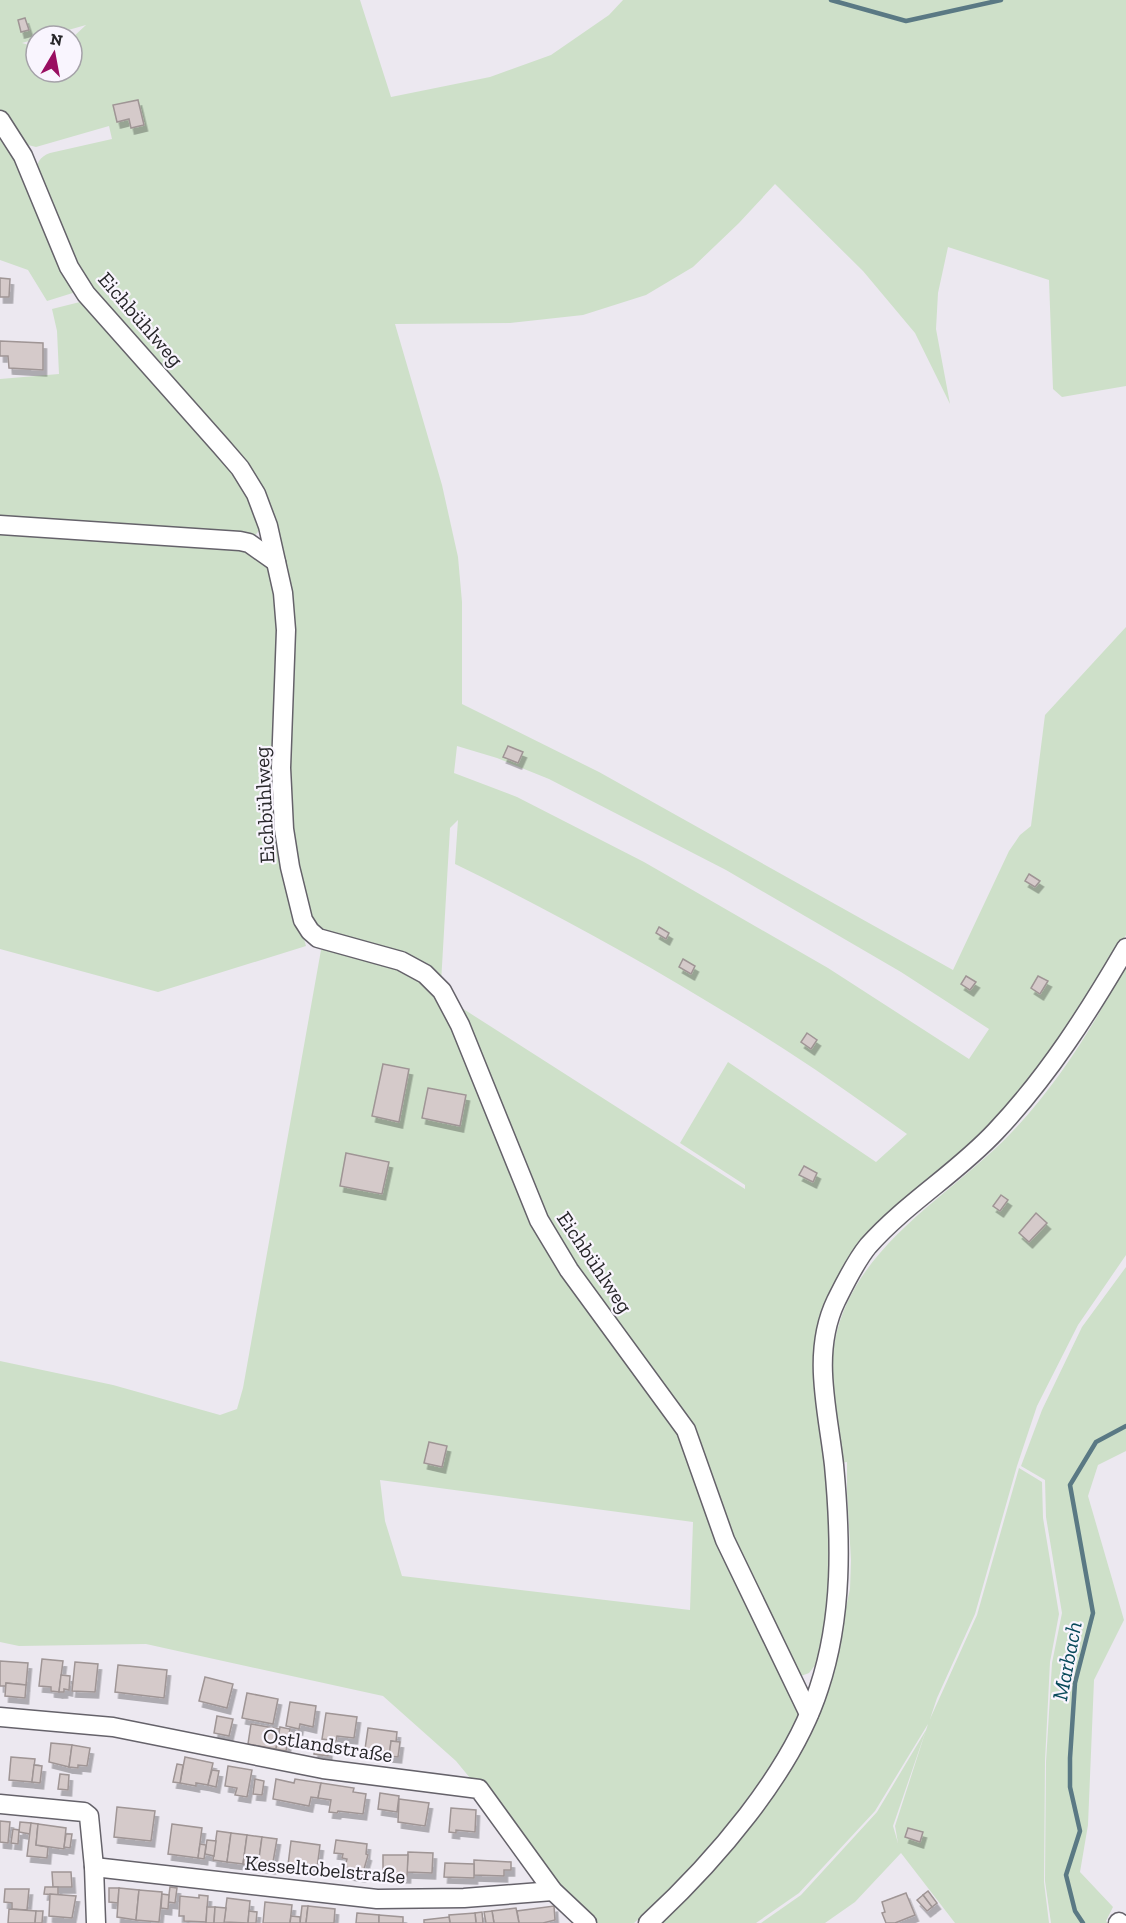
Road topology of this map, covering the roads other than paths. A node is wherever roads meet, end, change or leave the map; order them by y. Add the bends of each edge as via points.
1 (0, 120) edge
2 (0, 525) edge
3 (276, 562) junction
4 (1126, 948) edge
5 (809, 1714) junction
6 (0, 1717) edge
7 (0, 1804) edge
8 (94, 1867) junction
9 (553, 1891) junction
10 (96, 1923) edge
11 (587, 1923) edge
12 (648, 1923) edge

1 - 3 street, Eichbühlweg via 23,156 69,267 86,294 246,477 268,526
2 - 3 street via 240,541
3 - 5 street, Eichbühlweg via 286,611 281,768 284,829 303,920 318,938 401,961 425,974 442,991 460,1025 539,1220 569,1270 686,1430 725,1540
4 - 5 street via 1047,1071 995,1132 882,1231 866,1249 835,1303 822,1366 839,1523 836,1615
5 - 12 street via 786,1760 757,1802 714,1855
6 - 9 street, Ostlandstraße via 113,1727 322,1769 479,1790
7 - 8 street via 84,1812 89,1816
8 - 9 street, Kesseltobelstraße via 377,1899
8 - 10 street
9 - 11 street, Ostlandstraße

